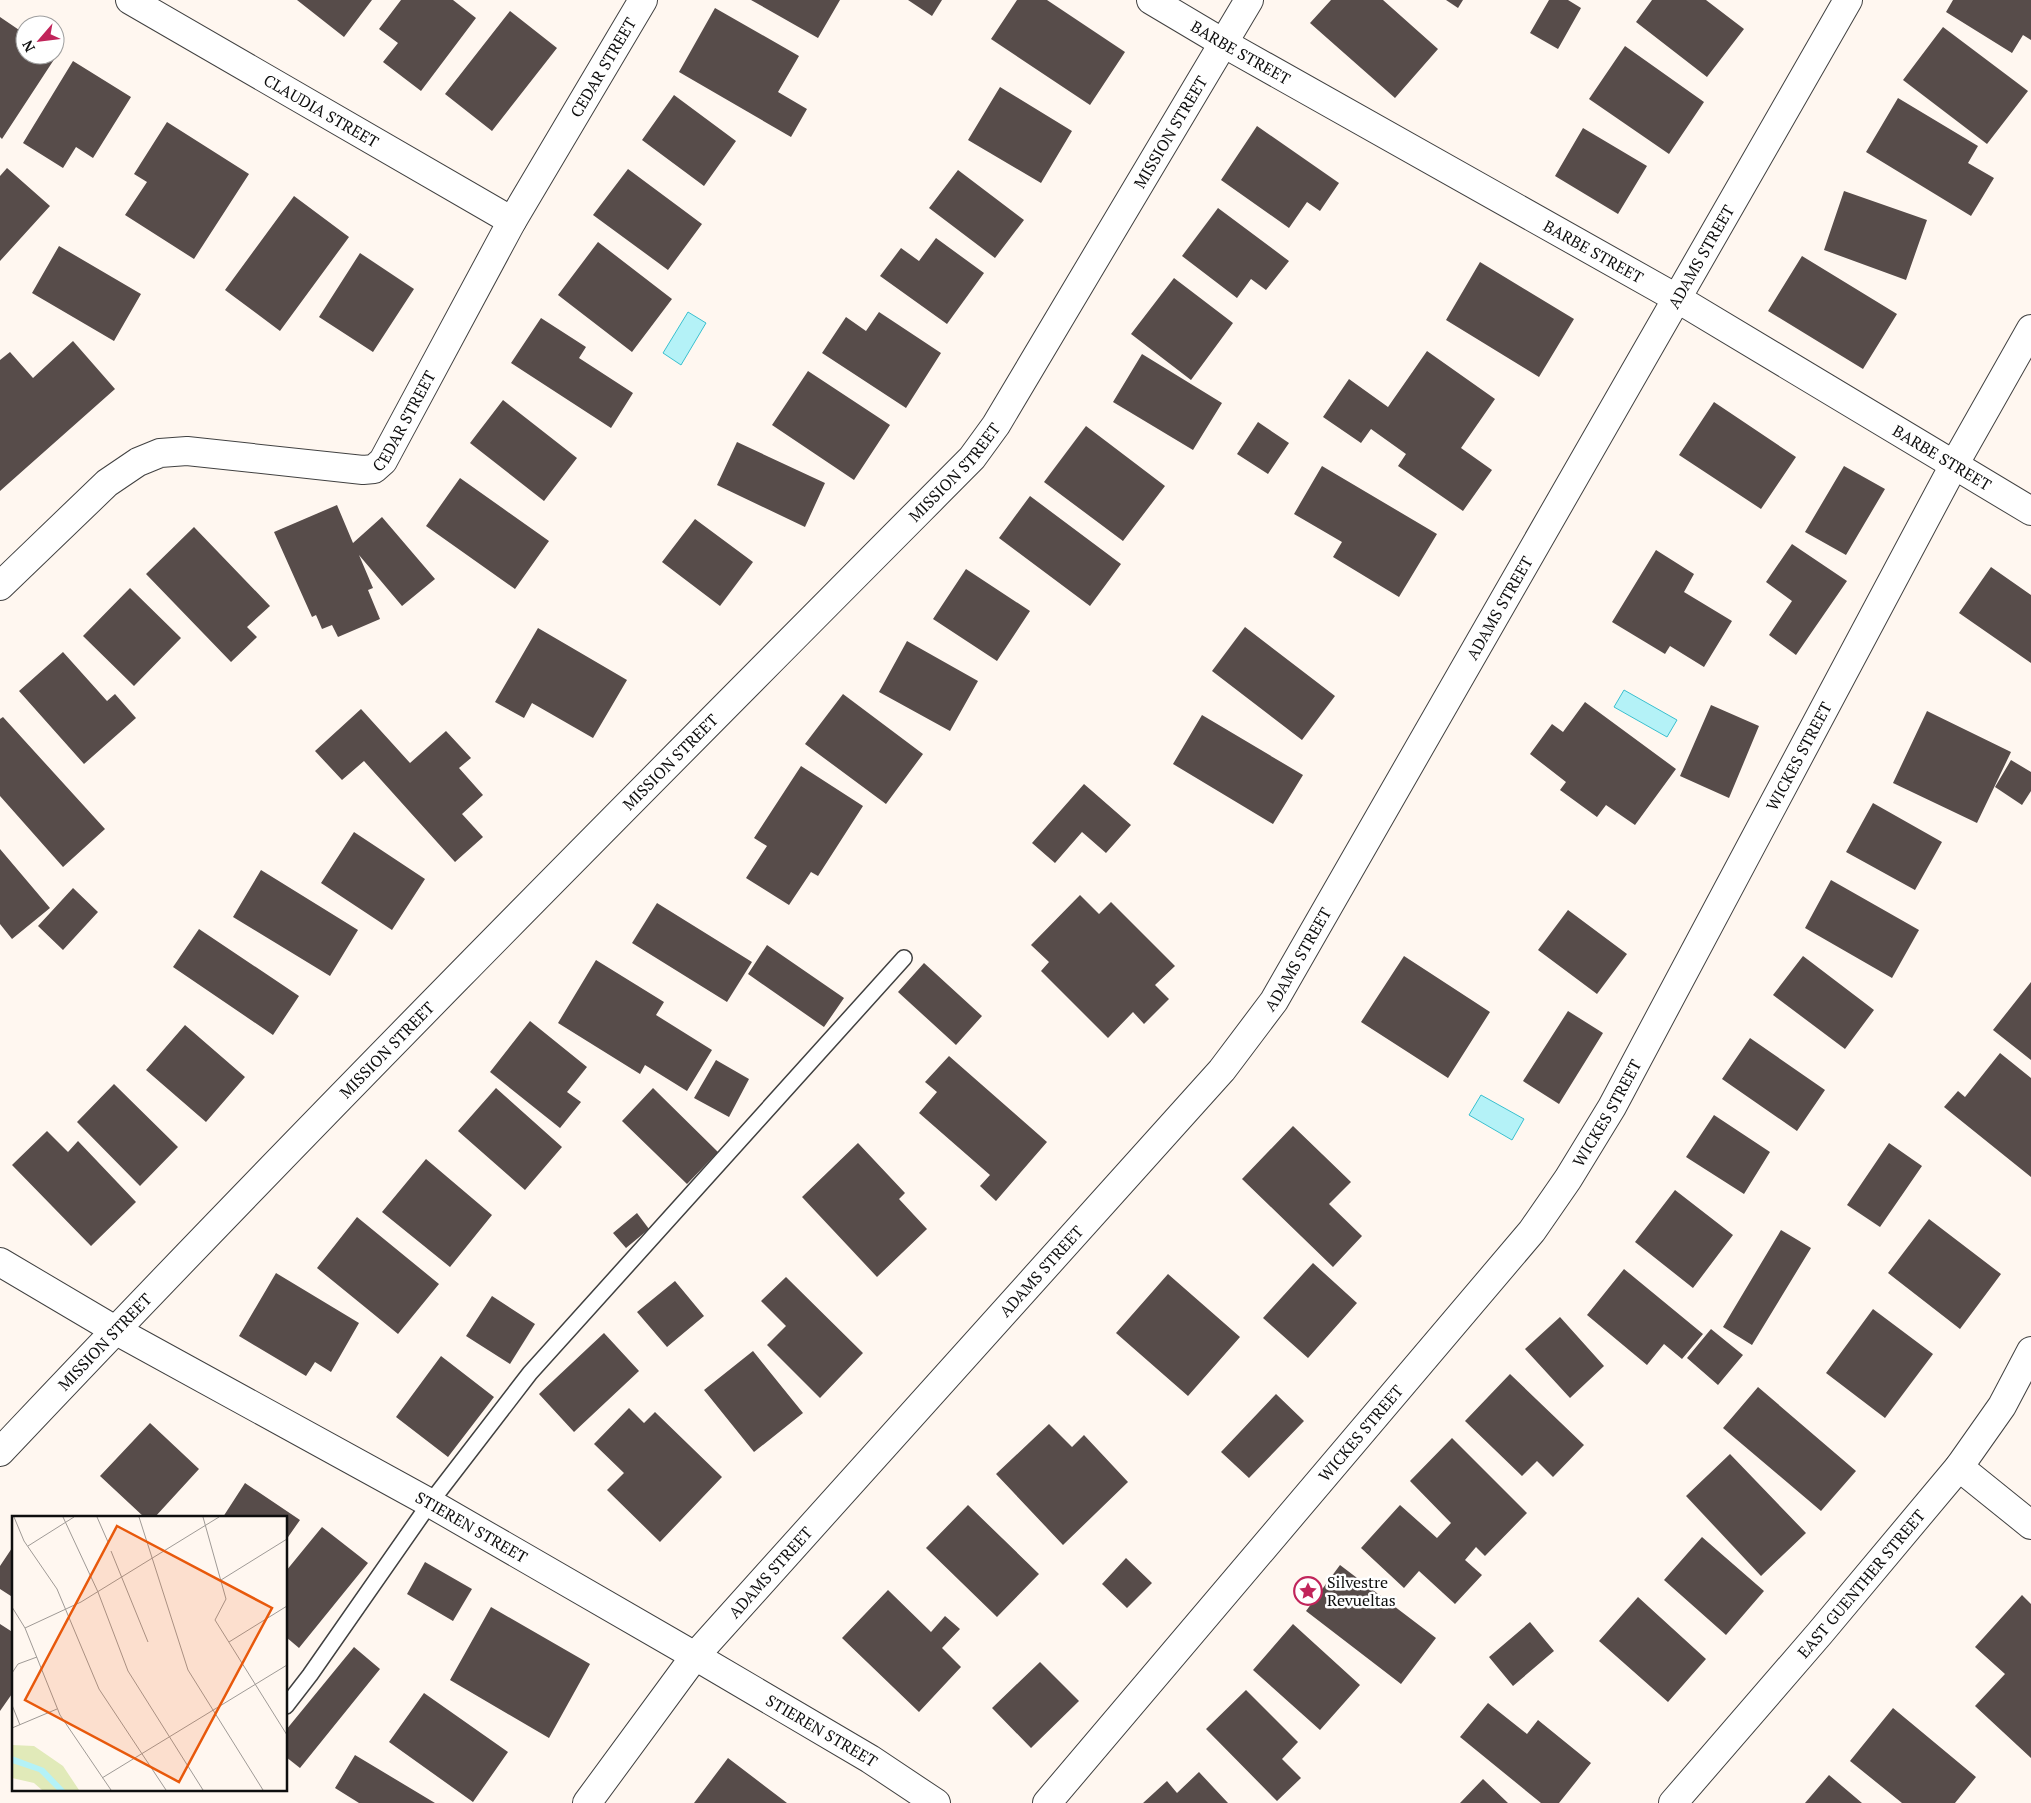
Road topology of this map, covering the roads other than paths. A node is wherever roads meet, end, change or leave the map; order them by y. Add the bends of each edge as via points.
1 (130, 0) edge
2 (643, 0) edge
3 (1151, 0) edge
4 (1249, 0) edge
5 (1848, 0) edge
6 (1225, 44) junction
7 (512, 221) junction
8 (1678, 299) junction
9 (2031, 329) edge
10 (1954, 465) junction
11 (2031, 511) edge
12 (0, 586) edge
13 (904, 958) dead end
14 (0, 1262) edge
15 (115, 1330) junction
16 (2031, 1351) edge
17 (0, 1452) edge
18 (1959, 1468) junction
19 (430, 1503) junction
20 (2031, 1525) edge
21 (695, 1656) junction
22 (288, 1703) edge
23 (587, 1803) edge
24 (936, 1803) edge
25 (1047, 1803) edge
26 (1673, 1803) edge

1 - 7 street, CLAUDIA STREET
2 - 7 street, CEDAR STREET
3 - 6 street, BARBE STREET
4 - 6 street, MISSION STREET
5 - 8 street, ADAMS STREET
6 - 8 street, BARBE STREET
6 - 15 street, MISSION STREET via 996,425 972,458
7 - 12 street, CEDAR STREET via 383,461 374,469 187,451 160,453 138,462 108,483
8 - 10 street, BARBE STREET
8 - 21 street, ADAMS STREET via 1274,1001 1222,1070
9 - 10 street, WICKES STREET
10 - 11 street, BARBE STREET
10 - 25 street, WICKES STREET via 1612,1107 1568,1179 1532,1231
13 - 19 lane via 530,1373
14 - 15 street, STIEREN STREET
15 - 17 street, MISSION STREET
15 - 19 street, STIEREN STREET
16 - 18 street, EAST GUENTHER STREET via 2002,1406
18 - 20 street
18 - 26 street, EAST GUENTHER STREET
19 - 21 street, STIEREN STREET
19 - 22 lane
21 - 23 street, ADAMS STREET
21 - 24 street, STIEREN STREET via 870,1759

